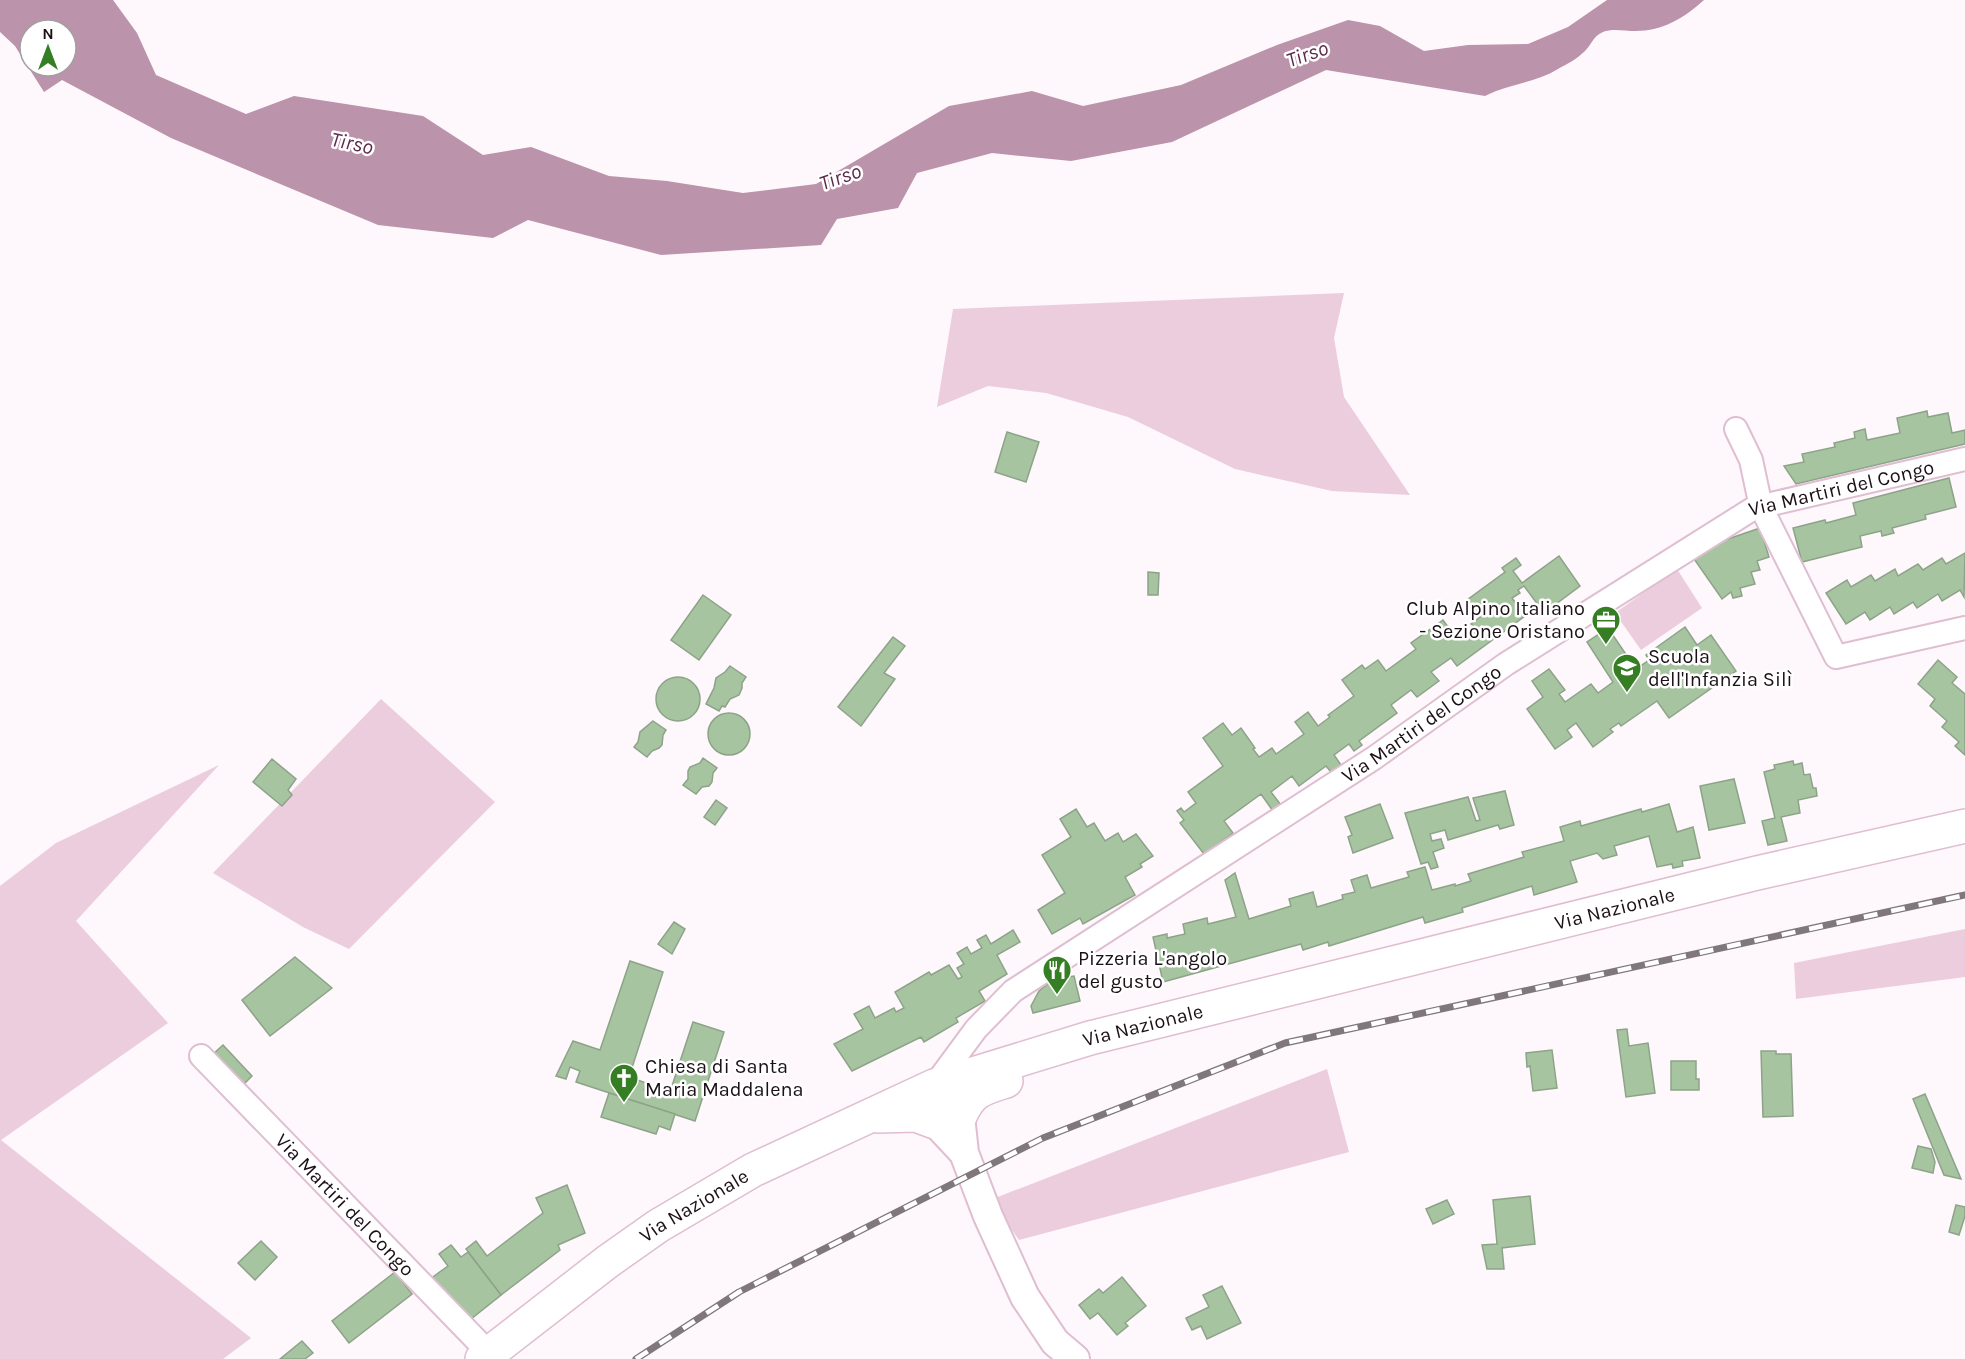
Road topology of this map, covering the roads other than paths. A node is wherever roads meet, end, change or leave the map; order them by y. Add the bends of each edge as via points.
1 (1736, 429) dead end
2 (1965, 459) edge
3 (1761, 507) junction
4 (1965, 628) edge
5 (1965, 826) edge
6 (1090, 1038) junction
7 (201, 1056) dead end
8 (934, 1086) junction
9 (864, 1118) junction
10 (948, 1119) junction
11 (485, 1356) edge
12 (1075, 1359) edge

1 - 3 street via 1751,460
2 - 3 street, Via Martiri del Congo
3 - 4 street via 1836,657
3 - 8 street, Via Martiri del Congo via 1506,664 1374,758 1013,991 976,1029
5 - 6 main road, Via Nazionale via 1757,873
6 - 8 main road, Via Nazionale
6 - 10 main road via 1035,1071 983,1088
7 - 11 street, Via Martiri del Congo
8 - 9 main road, Via Nazionale
8 - 10 street via 929,1102
9 - 10 main road via 916,1115
9 - 11 main road, Via Nazionale via 753,1170 658,1226
10 - 12 street via 1025,1297 1055,1342

